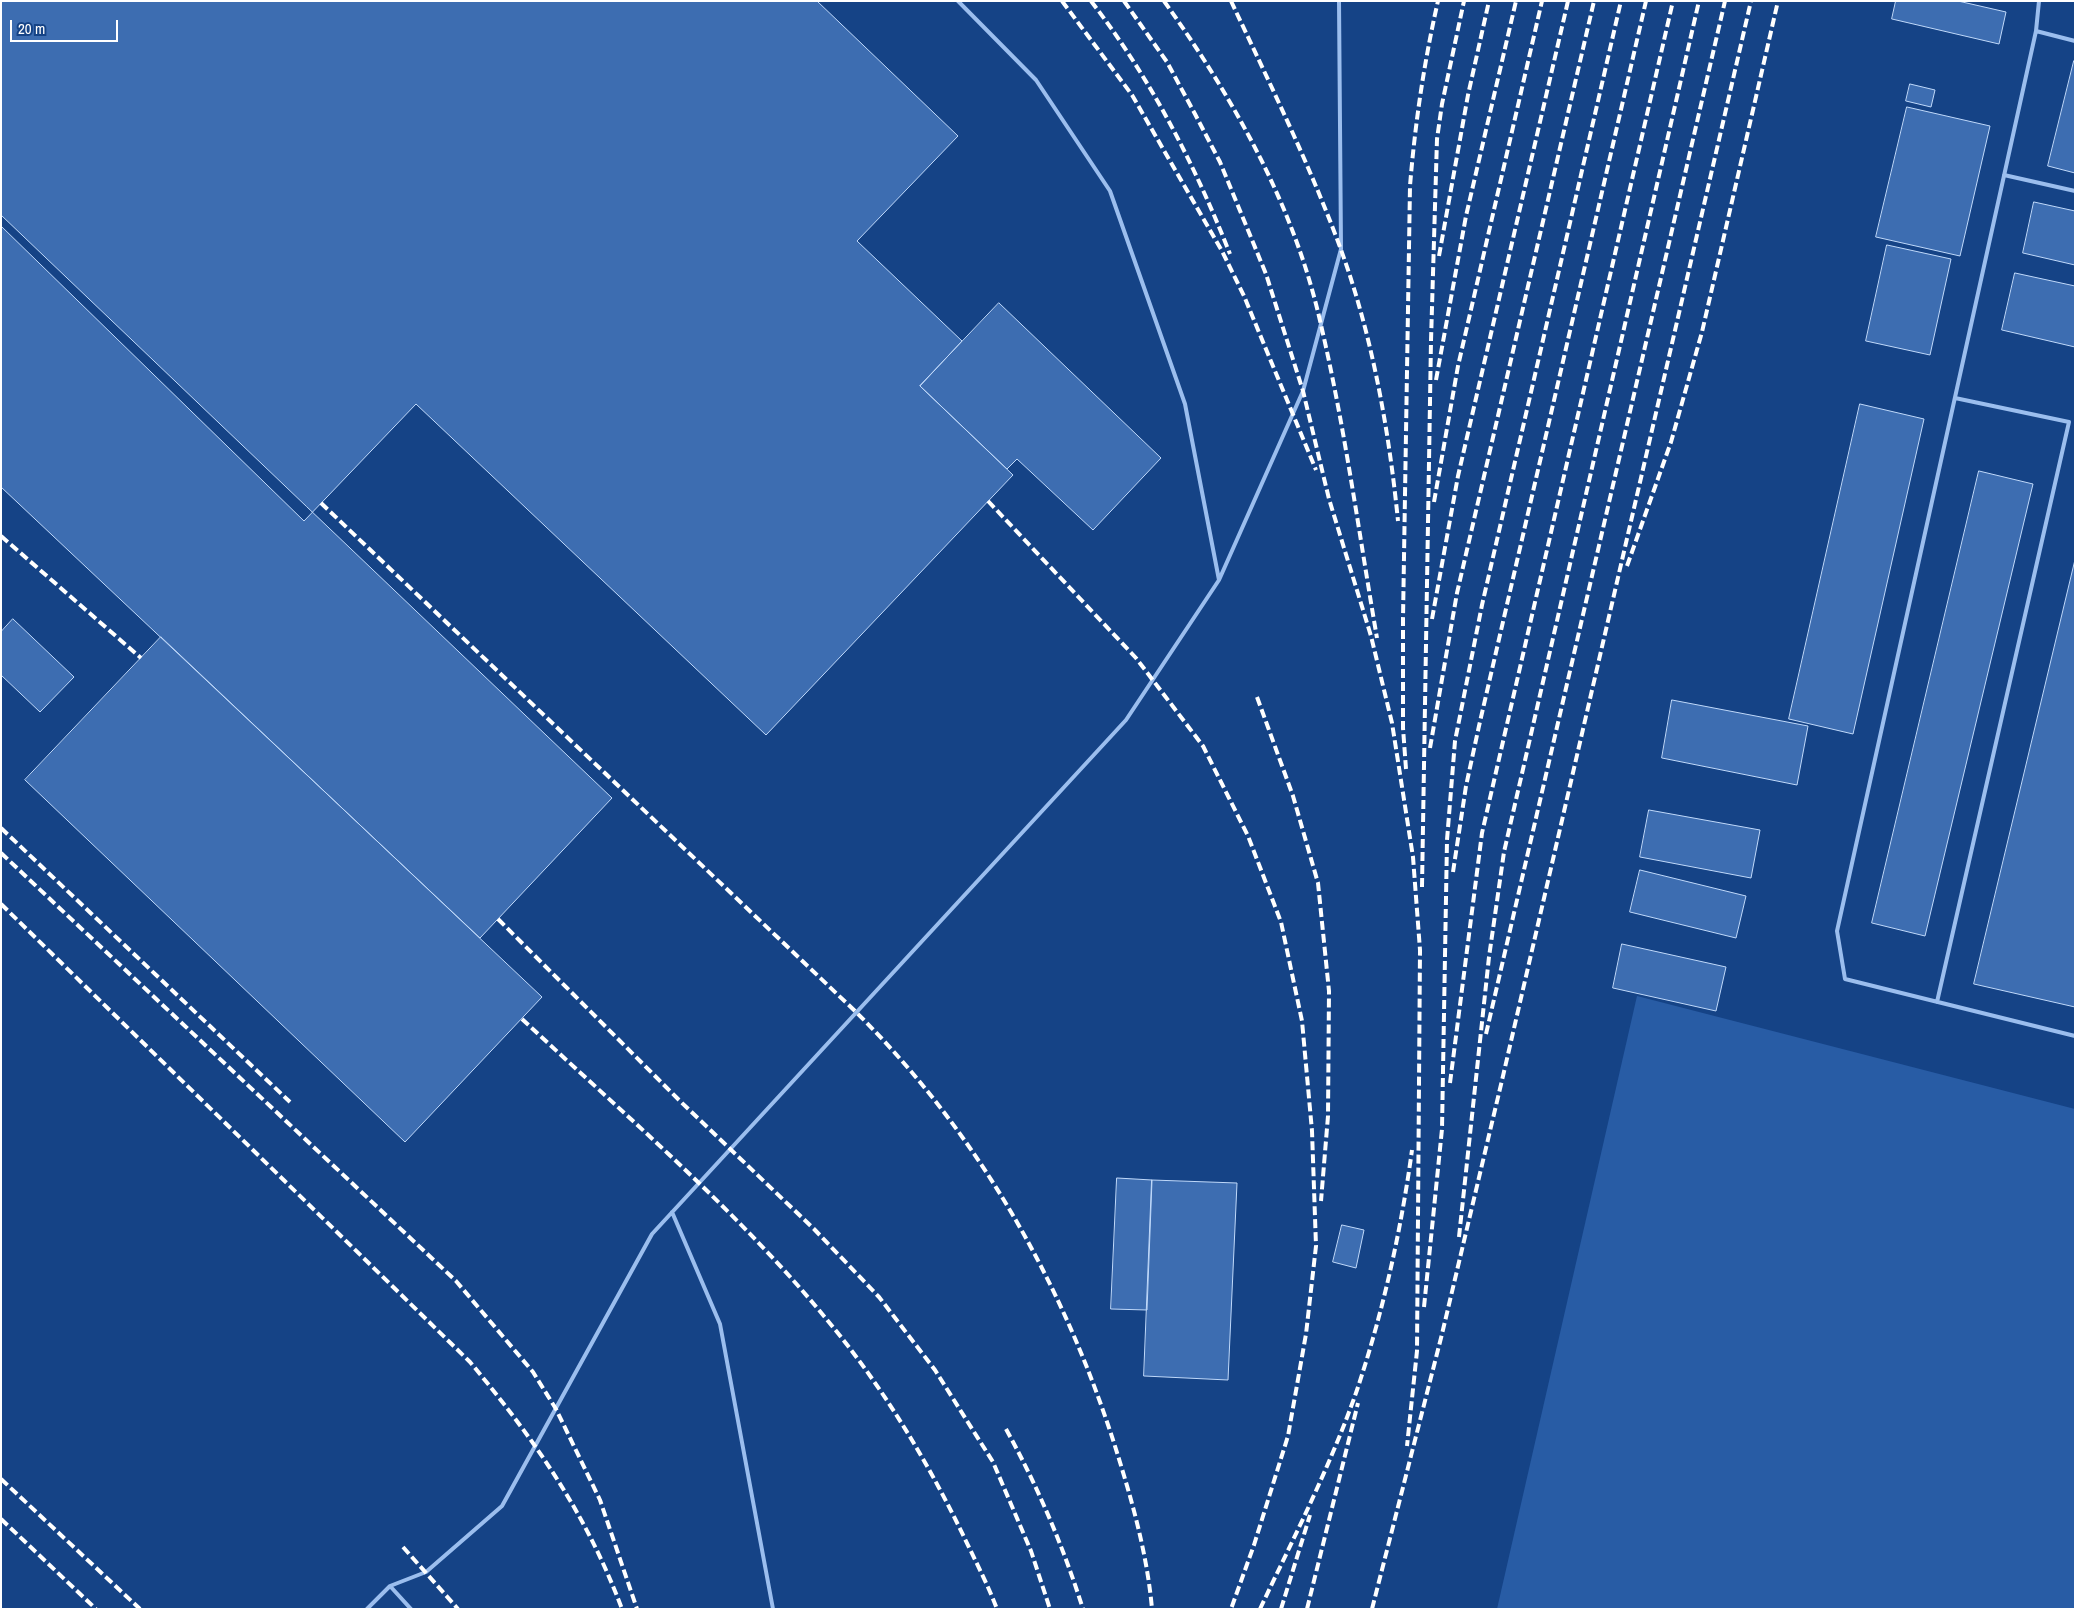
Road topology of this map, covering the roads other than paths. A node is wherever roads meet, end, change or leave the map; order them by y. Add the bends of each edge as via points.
1 (958, 1) edge
2 (1339, 1) edge
3 (2039, 1) edge
4 (2036, 31) junction
5 (2075, 41) edge
6 (2004, 175) junction
7 (2075, 192) edge
8 (1955, 398) junction
9 (1219, 580) junction
10 (1937, 1002) junction
11 (2075, 1036) edge
12 (672, 1212) junction
13 (390, 1586) junction
14 (367, 1609) edge
15 (411, 1609) edge
16 (773, 1609) edge

1 - 9 lane via 1036,80 1110,191 1185,404
2 - 9 lane via 1341,249 1303,391
3 - 4 lane
4 - 5 lane
4 - 6 lane
6 - 7 lane
6 - 8 lane
8 - 10 lane via 1837,931 1845,979
8 - 10 lane via 2069,422
9 - 12 lane via 1126,720
10 - 11 lane
12 - 13 lane via 652,1234 502,1506 426,1572
12 - 16 lane via 720,1324
13 - 14 lane
13 - 15 lane

